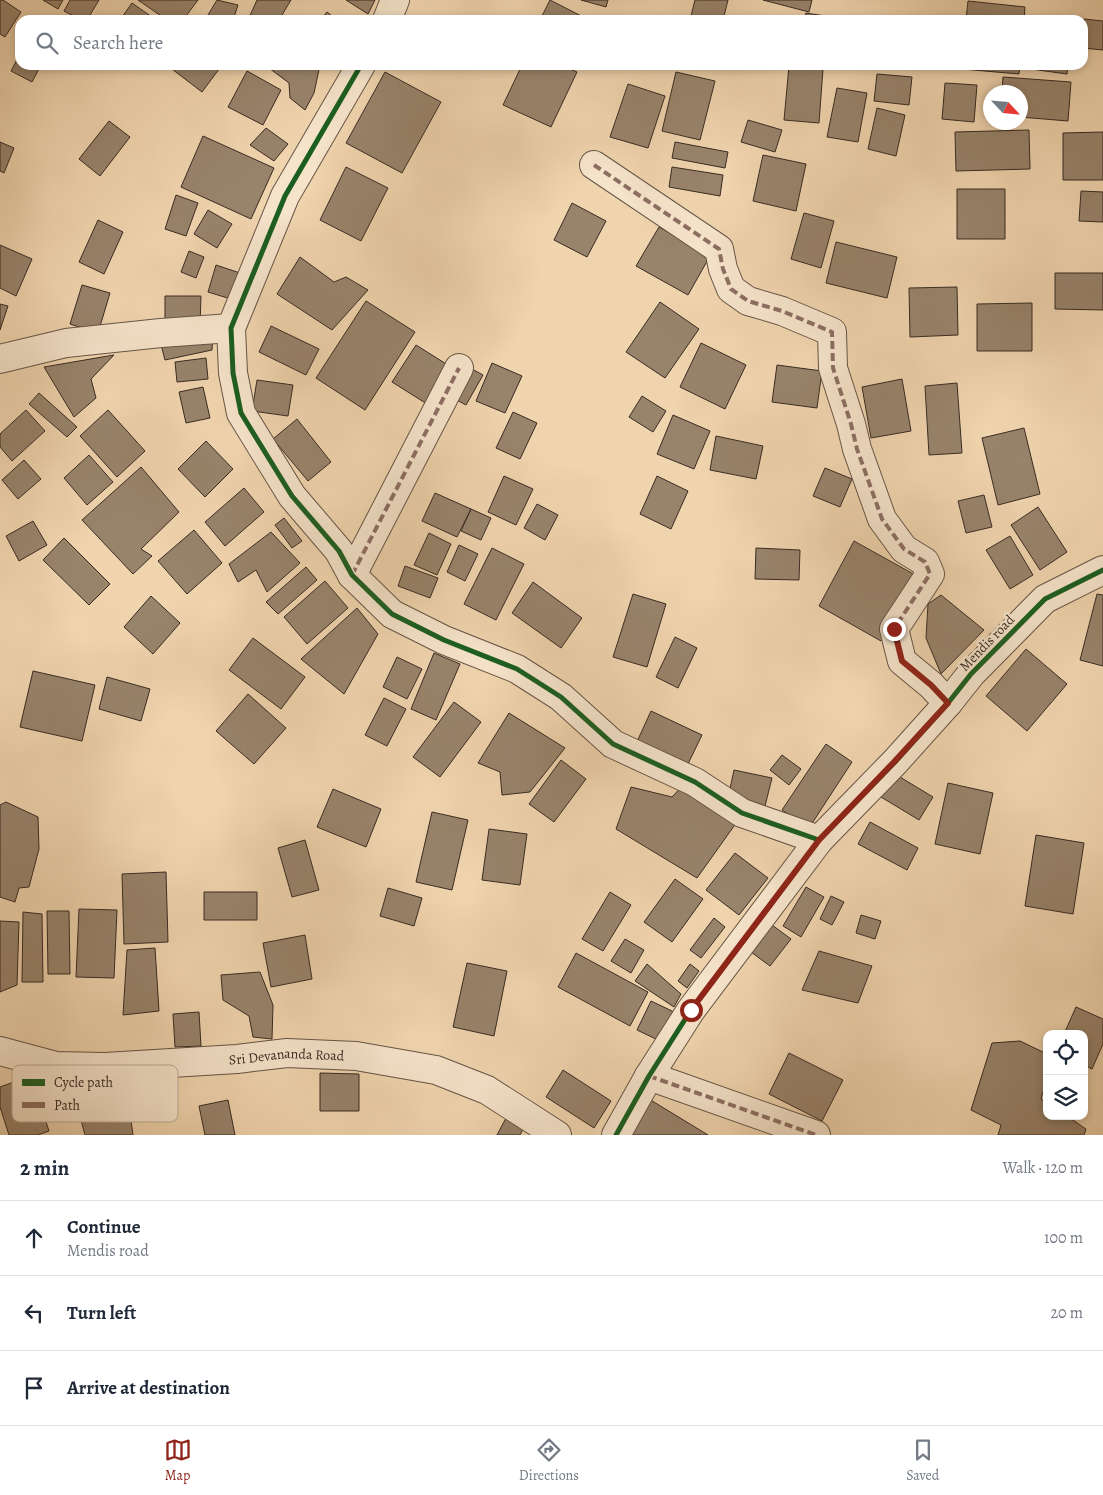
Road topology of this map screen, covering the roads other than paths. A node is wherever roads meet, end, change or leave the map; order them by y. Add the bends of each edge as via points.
1 (395, 0) edge
2 (389, 15) edge
3 (358, 70) edge
4 (594, 165) dead end
5 (231, 328) junction
6 (0, 359) edge
7 (459, 368) dead end
8 (1103, 570) edge
9 (352, 575) junction
10 (948, 703) junction
11 (819, 840) junction
12 (0, 1051) edge
13 (52, 1065) edge
14 (130, 1065) edge
15 (649, 1076) junction
16 (557, 1135) edge
17 (616, 1135) edge
18 (816, 1135) edge

1 - 2 street
3 - 5 street via 285,196
4 - 10 street via 719,249 731,289 748,301 782,310 832,332 833,368 882,519 904,549 925,562 930,574 894,629 902,661
5 - 6 street via 66,343
5 - 9 street via 233,373 241,413 292,496 339,551
7 - 9 street
8 - 10 street, Mendis road via 1045,599 971,674
9 - 11 street via 392,614 444,640 517,669 562,697 613,744 695,782 742,813
10 - 11 street, Mendis road
11 - 15 street, Mendis road via 691,1010
12 - 13 street, Sri Devananda Road
14 - 16 street, Sri Devananda Road via 287,1053 356,1056 436,1070 487,1090
15 - 17 street, Mendis road
15 - 18 street

